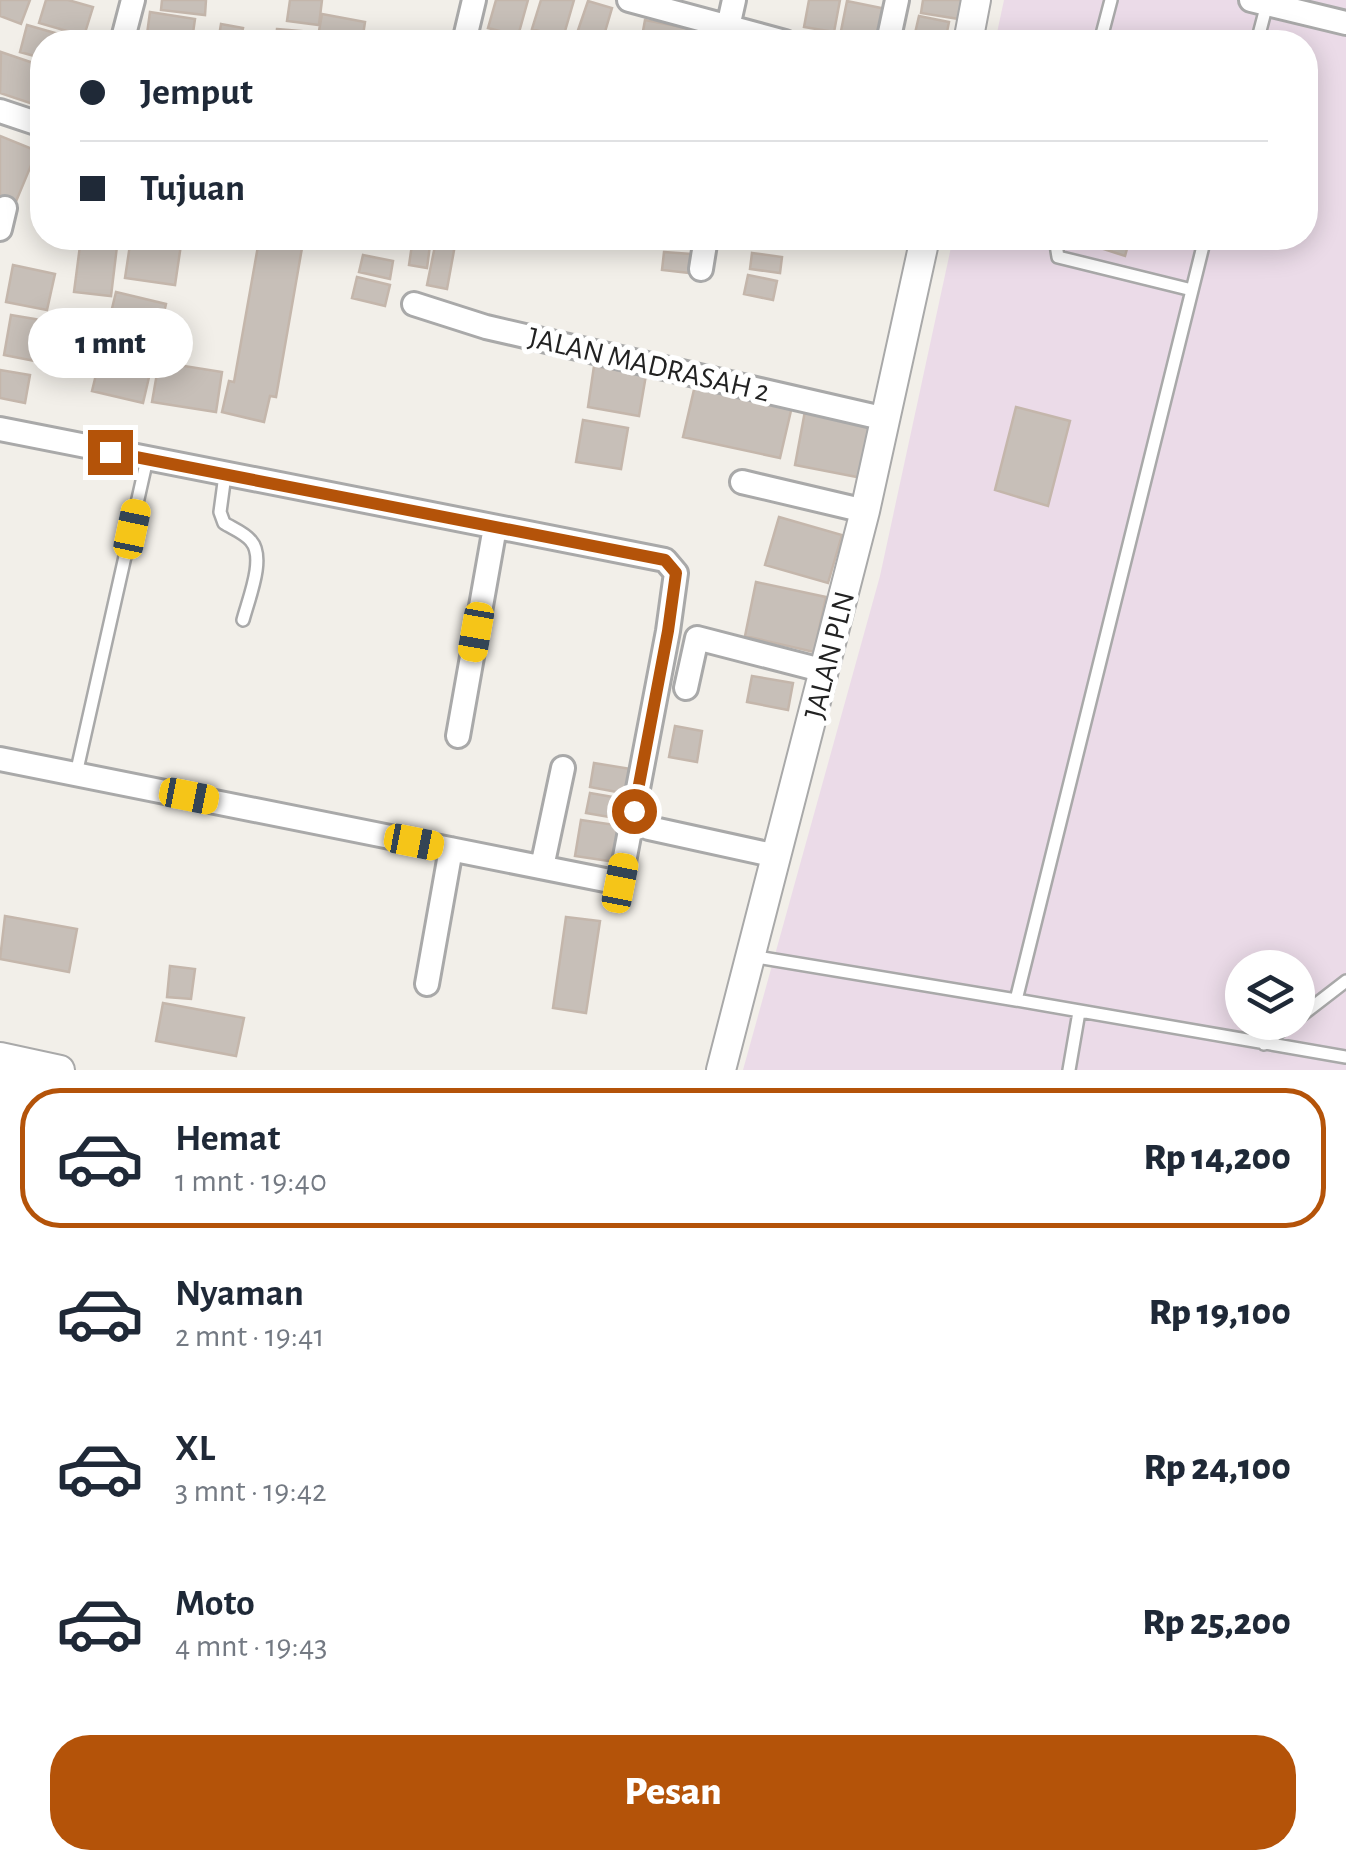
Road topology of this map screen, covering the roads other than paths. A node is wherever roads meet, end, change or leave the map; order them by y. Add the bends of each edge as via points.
1 (133, 0) edge
2 (474, 0) edge
3 (629, 0) edge
4 (734, 0) edge
5 (897, 0) edge
6 (976, 0) edge
7 (1111, 0) edge
8 (1259, 2) edge
9 (1346, 23) edge
10 (125, 30) edge
11 (467, 30) edge
12 (727, 30) edge
13 (737, 30) edge
14 (891, 30) edge
15 (970, 30) edge
16 (1103, 30) edge
17 (1258, 30) edge
18 (0, 111) edge
19 (30, 120) edge
20 (704, 250) edge
21 (922, 250) edge
22 (1055, 250) edge
23 (1202, 250) edge
24 (701, 270) dead end
25 (1192, 290) junction
26 (414, 304) dead end
27 (886, 419) junction
28 (0, 429) edge
29 (148, 459) junction
30 (225, 475) junction
31 (742, 482) dead end
32 (865, 510) junction
33 (495, 528) junction
34 (242, 620) dead end
35 (825, 671) junction
36 (686, 688) dead end
37 (458, 736) dead end
38 (0, 759) edge
39 (562, 768) dead end
40 (76, 774) junction
41 (649, 828) dead end
42 (452, 849) junction
43 (777, 856) junction
44 (542, 867) junction
45 (751, 956) junction
46 (1346, 981) edge
47 (426, 984) dead end
48 (1016, 1000) junction
49 (1315, 1005) edge
50 (1079, 1012) junction
51 (1269, 1040) edge
52 (1264, 1044) junction
53 (1346, 1057) edge
54 (0, 1058) edge
55 (60, 1070) edge
56 (721, 1070) edge
57 (1069, 1070) edge

1 - 10 street
2 - 11 street
3 - 12 street
4 - 13 street
5 - 14 street
6 - 15 street
7 - 16 lane
8 - 9 street
8 - 17 lane
18 - 19 street
20 - 24 street
21 - 27 street, JALAN PLN
22 - 25 lane via 1058,257
23 - 25 lane
25 - 48 lane
26 - 27 street, JALAN MADRASAH 2
27 - 32 street, JALAN PLN
28 - 29 street
29 - 30 street
29 - 40 lane
30 - 33 street
30 - 34 lane via 224,524 256,546
31 - 32 street
32 - 35 street, JALAN PLN
33 - 37 street
33 - 44 street via 665,560 676,573 620,883
35 - 36 street via 697,638
35 - 43 street, JALAN PLN
38 - 40 street
39 - 44 street
40 - 42 street
41 - 43 street
42 - 44 street
42 - 47 street
43 - 45 street, JALAN PLN
45 - 48 lane
45 - 56 street, JALAN PLN
46 - 49 lane
48 - 50 lane
50 - 52 lane
50 - 57 lane
51 - 52 lane
52 - 53 lane
54 - 55 street

